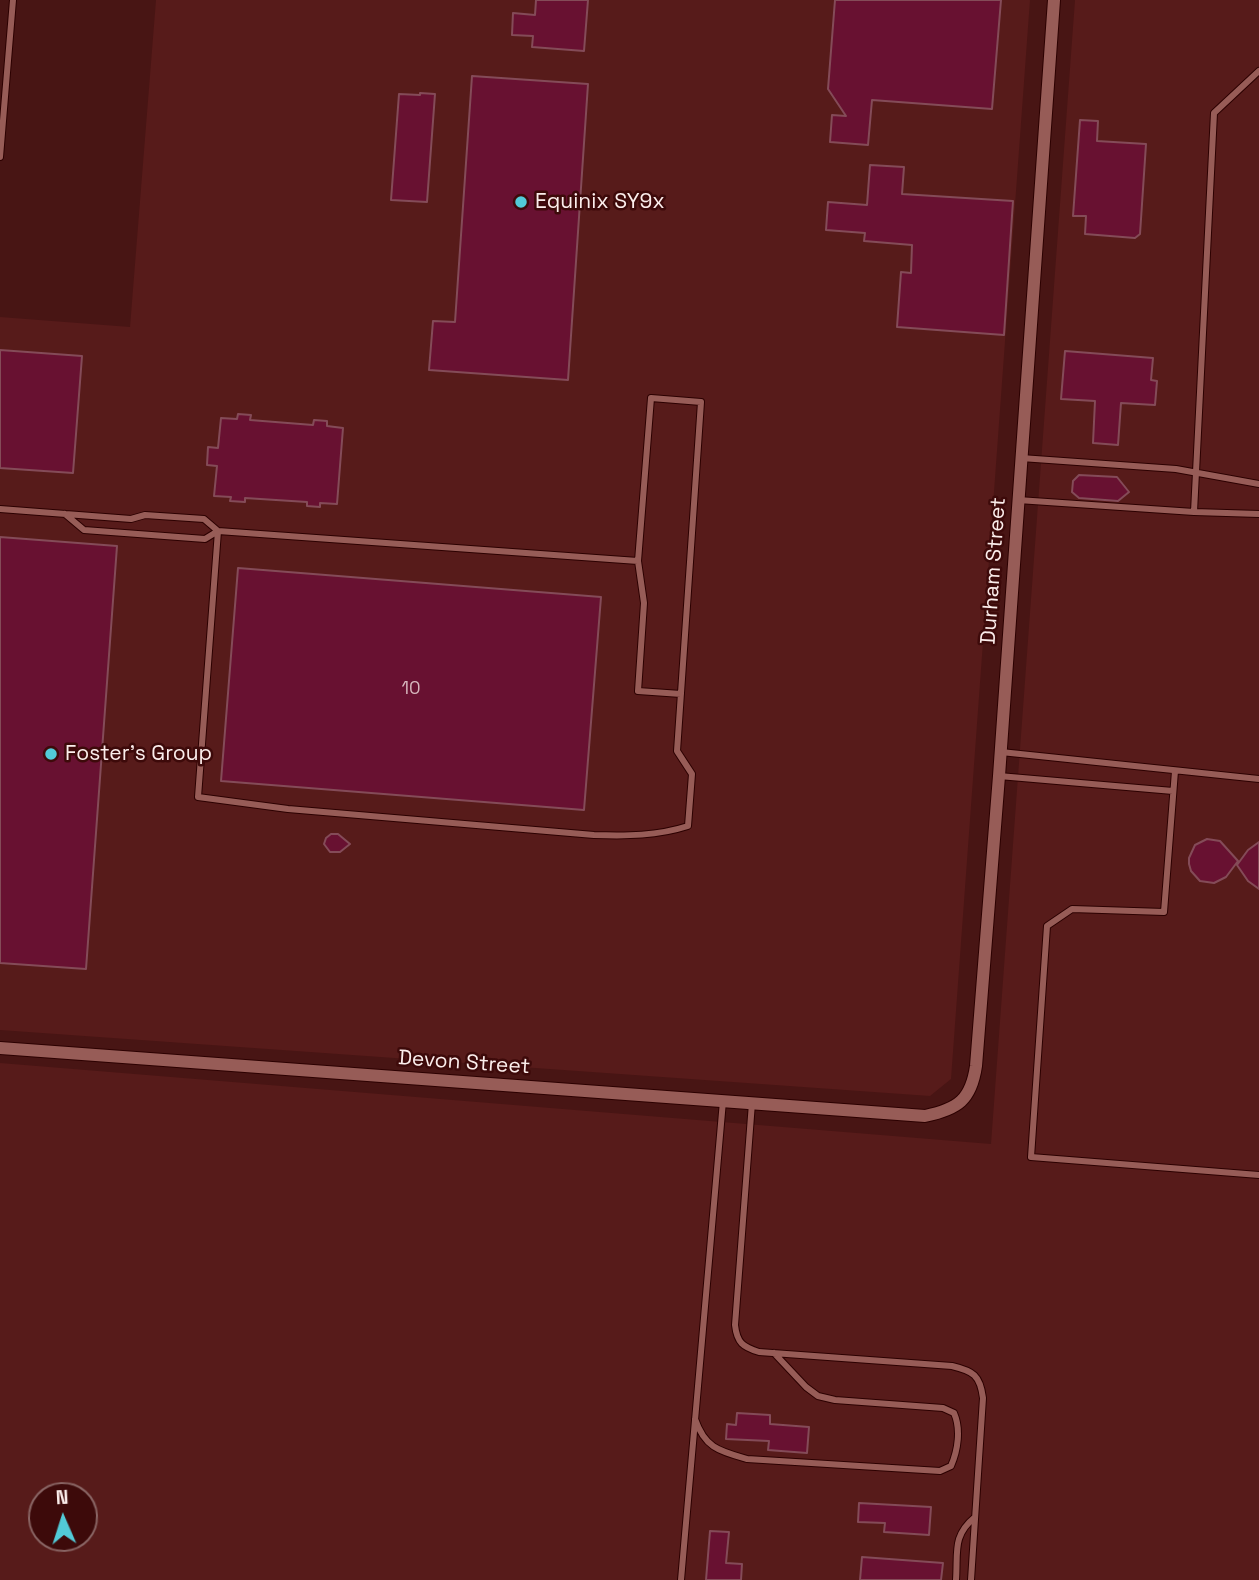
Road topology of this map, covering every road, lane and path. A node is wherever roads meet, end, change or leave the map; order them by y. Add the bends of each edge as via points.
1 (13, 0) edge
2 (1054, 0) edge
3 (1259, 71) edge
4 (0, 157) edge
5 (1021, 458) junction
6 (1196, 472) junction
7 (1259, 484) edge
8 (1018, 500) junction
9 (0, 509) edge
10 (1194, 512) junction
11 (65, 514) junction
12 (1259, 514) edge
13 (218, 531) junction
14 (638, 561) junction
15 (681, 694) junction
16 (1001, 752) junction
17 (1175, 771) junction
18 (999, 776) junction
19 (1259, 779) edge
20 (1173, 791) junction
21 (0, 1048) edge
22 (723, 1101) junction
23 (752, 1104) junction
24 (925, 1116) joint
25 (1259, 1175) edge
26 (774, 1353) junction
27 (695, 1419) junction
28 (975, 1517) junction
29 (681, 1580) edge
30 (956, 1580) edge
31 (971, 1580) edge

1 - 4 lane
2 - 5 street, Durham Street
3 - 6 lane via 1214,113
5 - 6 lane
5 - 8 street, Durham Street
6 - 7 lane
6 - 10 lane
8 - 10 lane
8 - 16 street, Durham Street
9 - 11 lane
10 - 12 lane
11 - 13 lane via 204,519
11 - 13 lane via 84,530 205,539
13 - 14 lane
13 - 15 lane via 198,797 594,835 664,833 688,825 692,774 677,751
14 - 15 lane via 644,603 638,691
14 - 15 lane via 651,398 701,402
16 - 17 lane
16 - 18 street, Durham Street
17 - 19 lane
17 - 20 lane
18 - 20 lane
18 - 24 street, Durham Street via 973,1085 962,1102
20 - 25 lane via 1164,912 1072,909 1047,926 1031,1157
21 - 22 street, Devon Street
22 - 23 street, Devon Street
22 - 27 lane
23 - 24 street, Devon Street
23 - 26 lane via 735,1325 744,1347
26 - 27 lane via 818,1396 943,1408 954,1413 958,1422 951,1466 940,1471 747,1459 707,1443
26 - 28 lane via 952,1366 976,1375 983,1398
27 - 29 lane
28 - 30 lane via 959,1536
28 - 31 lane

